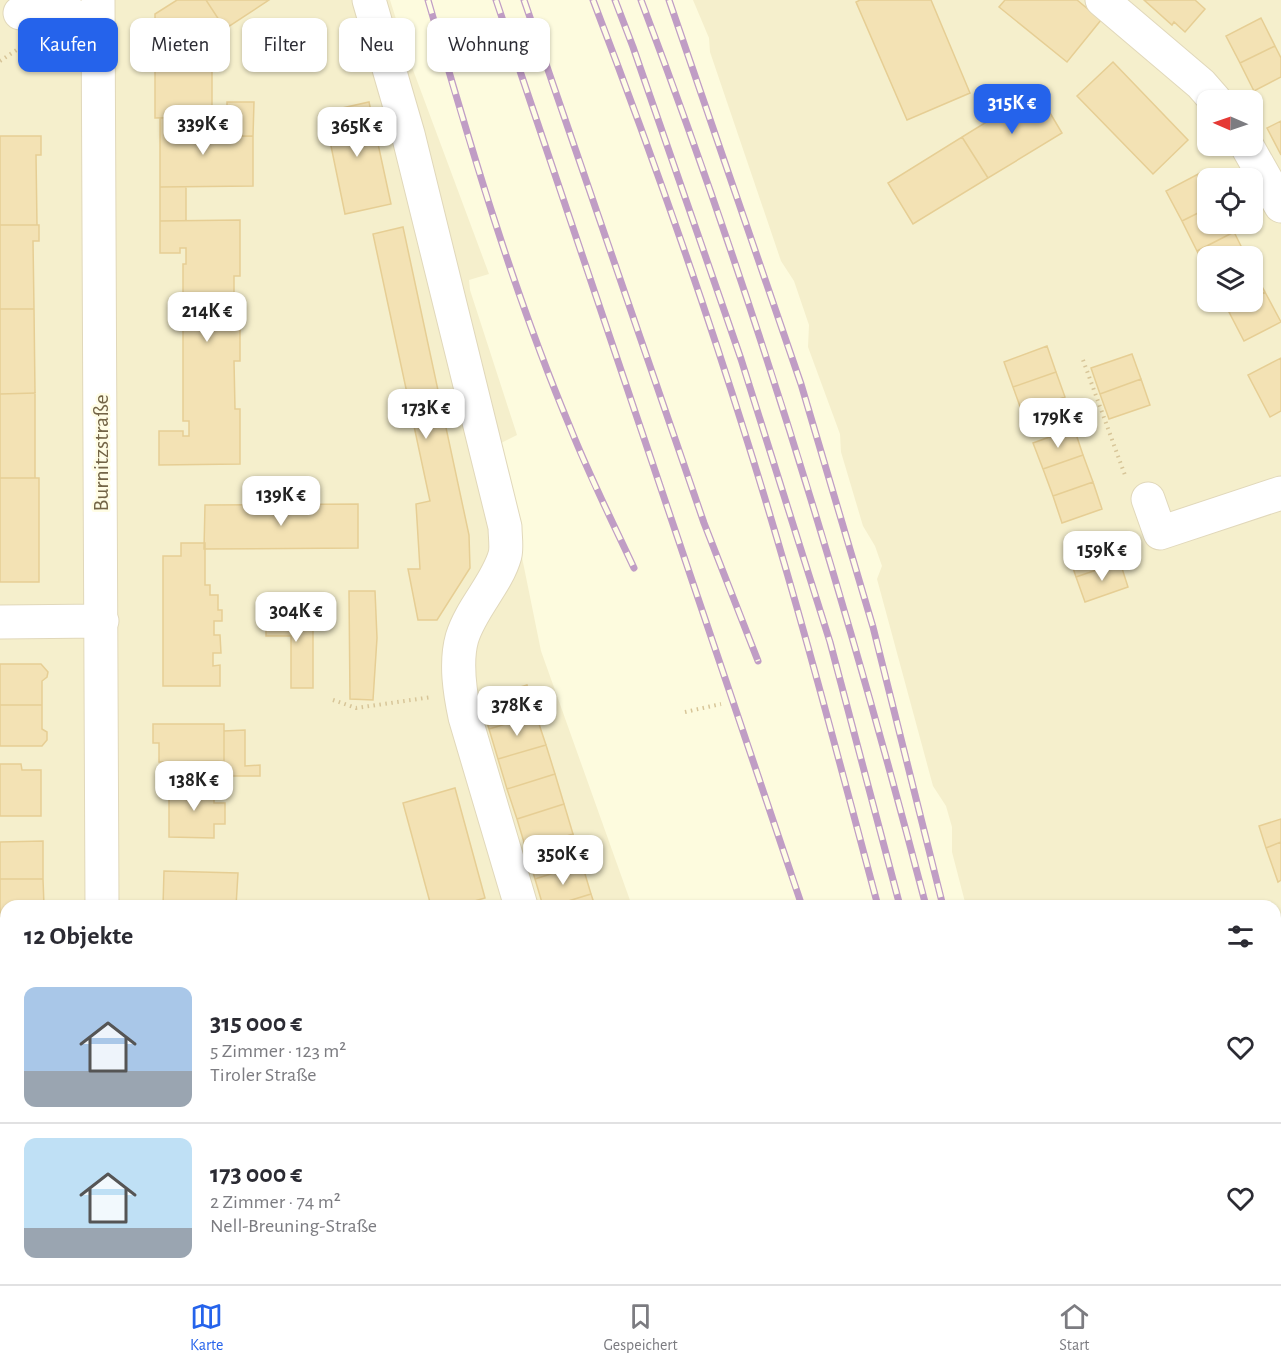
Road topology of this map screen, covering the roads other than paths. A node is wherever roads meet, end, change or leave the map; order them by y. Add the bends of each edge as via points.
1 (98, 0) edge
2 (369, 0) edge
3 (1102, 0) edge
4 (20, 13) edge
5 (77, 18) edge
6 (98, 18) edge
7 (99, 72) edge
8 (1206, 90) edge
9 (1253, 156) edge
10 (1281, 206) edge
11 (1281, 493) edge
12 (1148, 499) road end
13 (102, 621) junction
14 (0, 622) edge
15 (102, 900) edge
16 (520, 900) edge

1 - 6 street, Burnitzstraße
2 - 16 street via 408,134 504,527 506,553 462,639 459,689
3 - 8 street
4 - 5 street via 57,8
7 - 13 street, Burnitzstraße
9 - 10 street
11 - 12 street via 1160,532
13 - 14 street
13 - 15 street, Burnitzstraße

